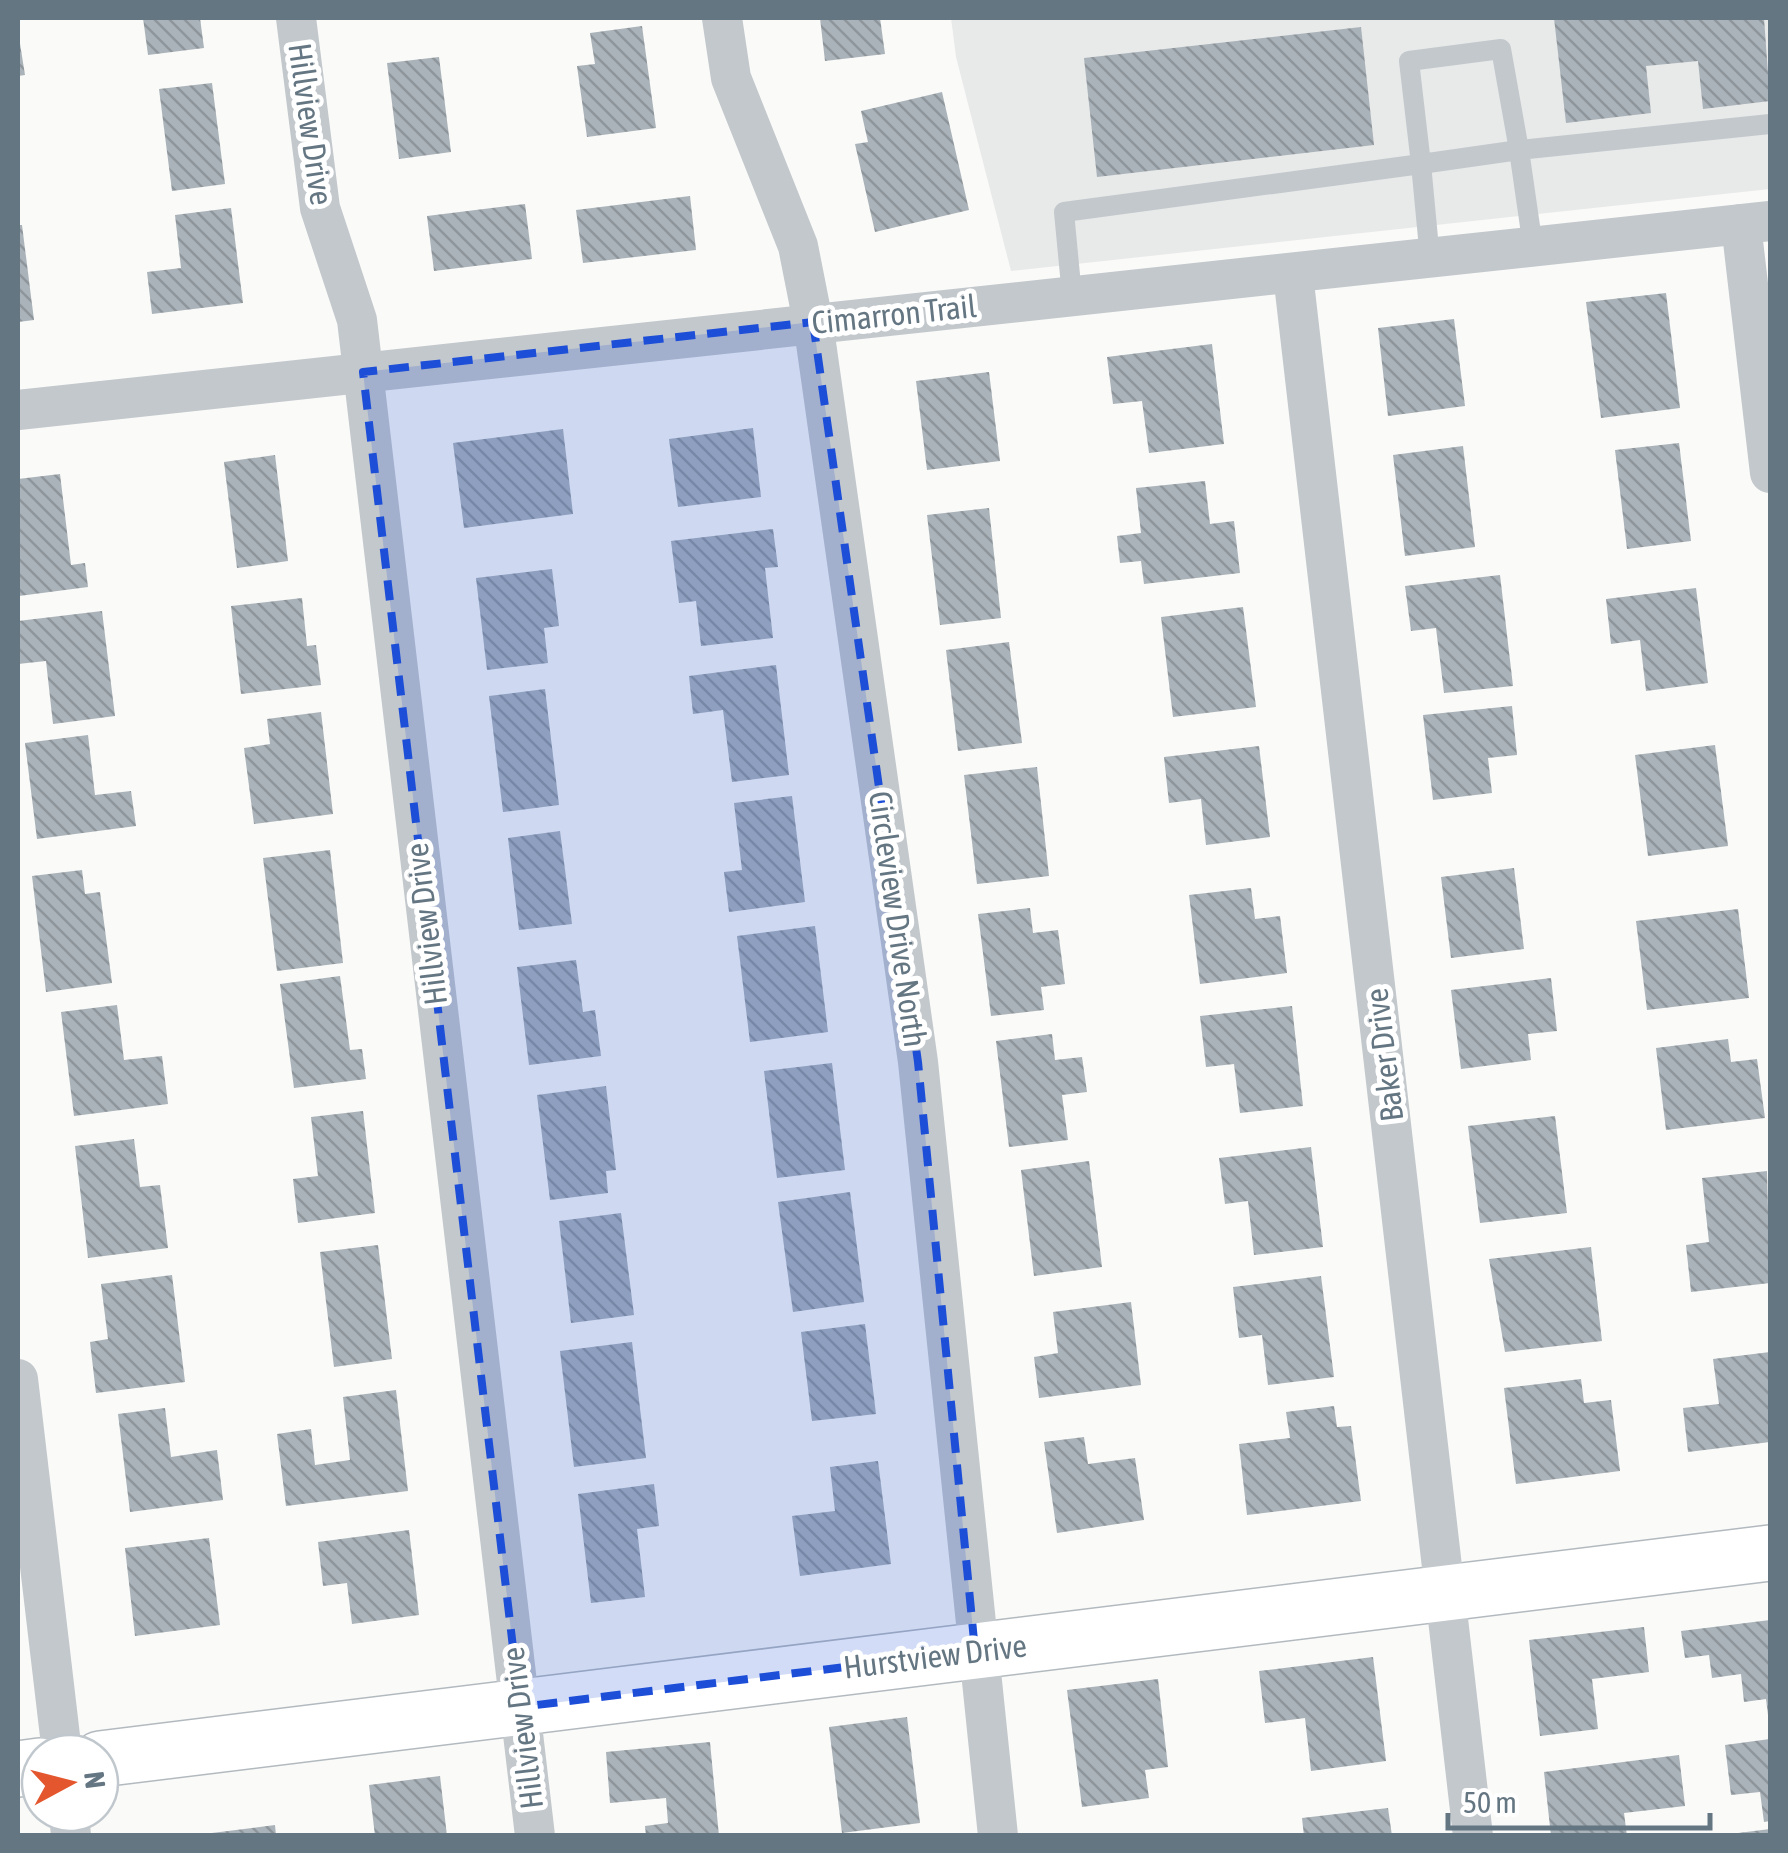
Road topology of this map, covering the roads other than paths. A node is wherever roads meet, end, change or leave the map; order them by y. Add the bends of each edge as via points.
1 (296, 18) edge
2 (722, 18) edge
3 (1770, 124) edge
4 (1519, 150) junction
5 (1422, 164) junction
6 (1756, 223) edge
7 (1533, 248) junction
8 (1430, 258) junction
9 (1293, 274) junction
10 (1072, 296) junction
11 (812, 322) junction
12 (363, 372) junction
13 (18, 410) edge
14 (1770, 474) edge
15 (18, 1379) edge
16 (1770, 1552) edge
17 (1446, 1592) junction
18 (975, 1651) junction
19 (520, 1707) junction
20 (60, 1733) edge
21 (120, 1757) edge
22 (535, 1836) edge
23 (998, 1836) edge
24 (1473, 1836) edge

1 - 12 street, Hillview Drive via 320,208 357,320
2 - 11 street, Circleview Drive North via 731,78 798,246
3 - 4 lane
4 - 5 lane
4 - 5 lane via 1501,49 1409,62
4 - 7 lane
5 - 8 lane
5 - 10 lane via 1064,212
6 - 7 street, Cimarron Trail
6 - 14 street
7 - 8 street, Cimarron Trail
8 - 9 street, Cimarron Trail
9 - 10 street, Cimarron Trail
9 - 17 street, Baker Drive
10 - 11 street, Cimarron Trail
11 - 12 street, Cimarron Trail
11 - 18 street, Circleview Drive North via 918,1062
12 - 13 street, Cimarron Trail
12 - 19 street, Hillview Drive
15 - 20 street
16 - 17 street, Hurstview Drive
17 - 18 street, Hurstview Drive
17 - 24 street, Baker Drive
18 - 19 street, Hurstview Drive
18 - 23 street, Circleview Drive North
19 - 21 street, Hurstview Drive
19 - 22 street, Hillview Drive

